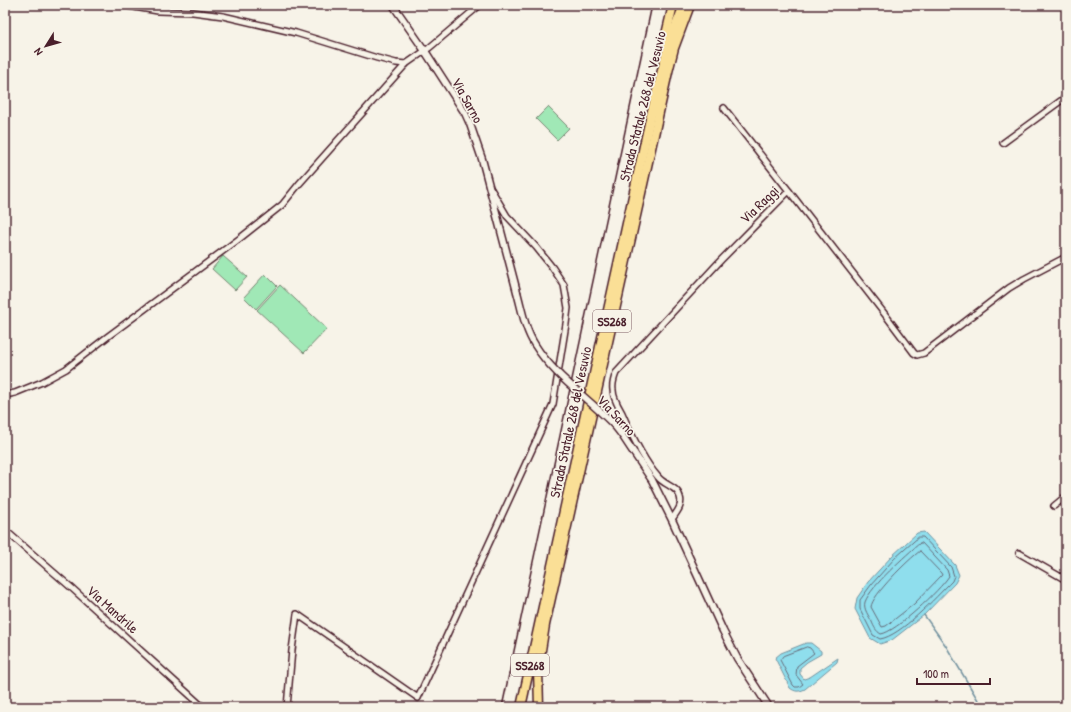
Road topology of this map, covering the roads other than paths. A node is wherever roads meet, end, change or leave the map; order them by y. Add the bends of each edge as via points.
1 (122, 5) edge
2 (393, 5) edge
3 (480, 5) edge
4 (674, 5) edge
5 (684, 5) edge
6 (690, 5) edge
7 (425, 51) junction
8 (406, 64) junction
9 (1066, 97) edge
10 (724, 108) dead end
11 (649, 123) junction
12 (1003, 143) dead end
13 (487, 183) junction
14 (788, 191) junction
15 (1066, 257) edge
16 (5, 395) edge
17 (1066, 496) edge
18 (1054, 506) dead end
19 (672, 519) junction
20 (5, 530) edge
21 (1019, 553) dead end
22 (1066, 580) edge
23 (203, 707) edge
24 (286, 707) edge
25 (521, 707) edge
26 (539, 707) edge
27 (769, 707) edge

1 - 8 street via 158,11 223,16 296,33 377,58
2 - 7 street, Via Sarno
3 - 7 street
4 - 11 highway via 653,89
5 - 11 highway, Strada Statale 268 del Vesuvio / SS268 via 668,46
6 - 26 highway, Strada Statale 268 del Vesuvio / SS268 via 668,72 545,625 538,669
7 - 8 street
7 - 13 street, Via Sarno via 465,113 482,159
8 - 16 street via 282,205 66,369 29,388
9 - 12 street
10 - 14 street
11 - 25 highway, Strada Statale 268 del Vesuvio / SS268
13 - 19 street, Via Sarno, bridge via 524,320 534,344 562,377 622,434 652,480
13 - 24 street via 507,216 536,247 564,285 568,308 553,404 418,698 297,614
14 - 15 street, Via Raggi via 917,355 924,353 1009,288
14 - 19 street, Via Raggi via 616,372 612,392 635,441 658,477 680,496 681,502
17 - 18 street
19 - 27 street, Via Sarno via 737,658
20 - 23 street, Via Mandrile
21 - 22 street

